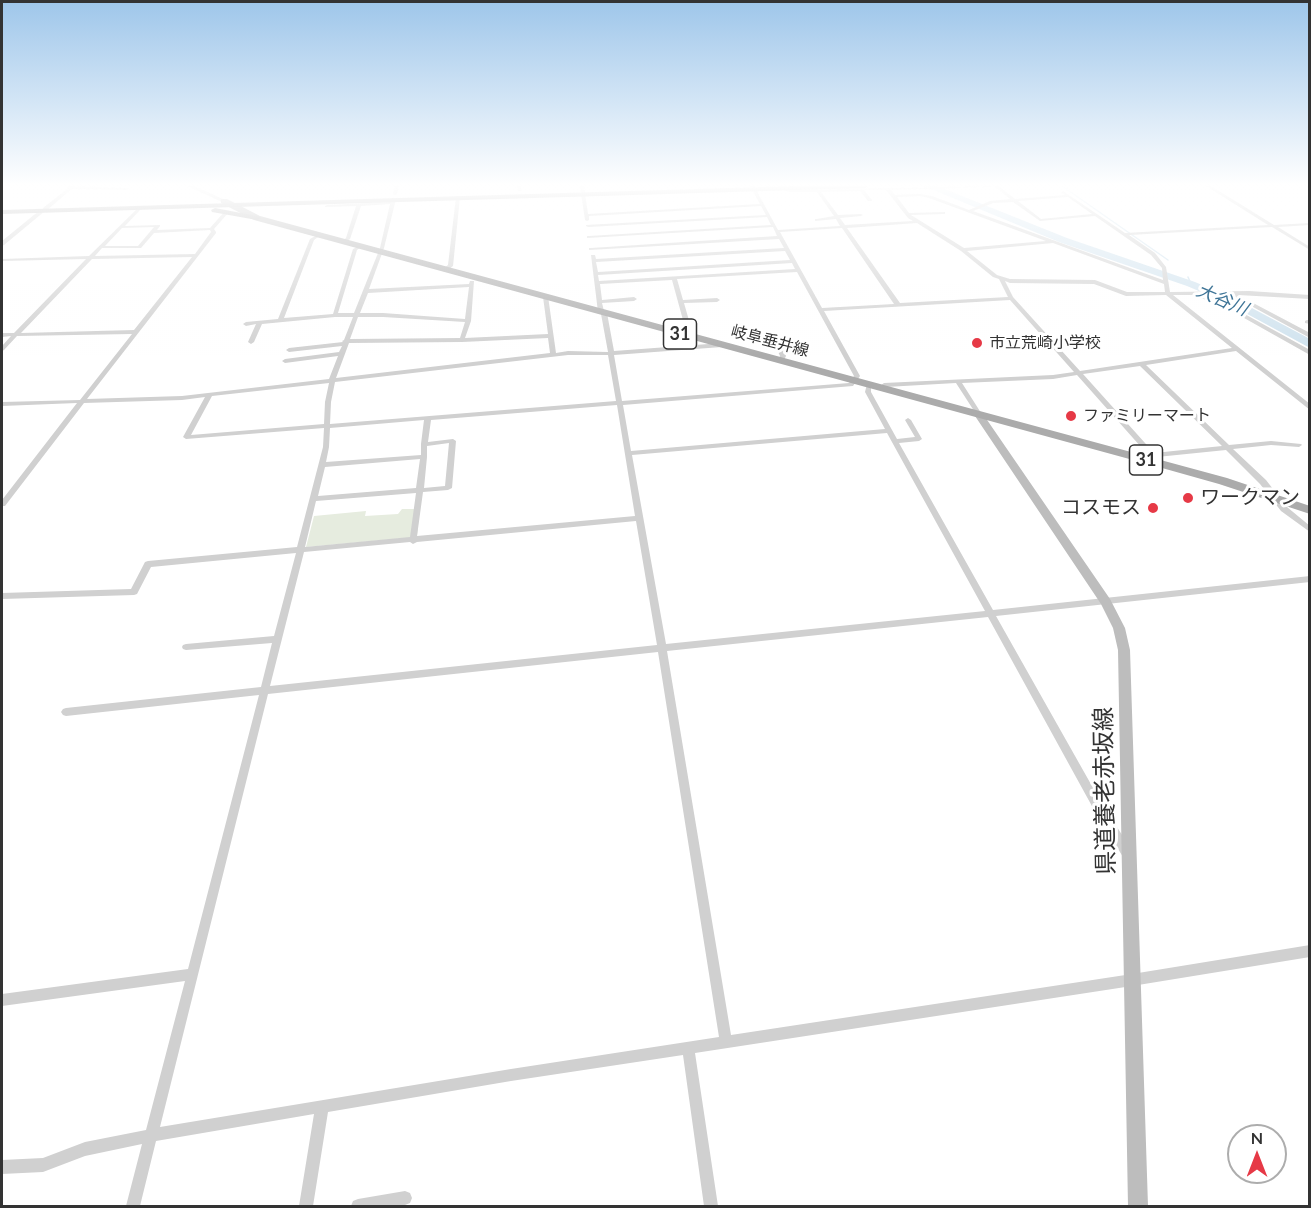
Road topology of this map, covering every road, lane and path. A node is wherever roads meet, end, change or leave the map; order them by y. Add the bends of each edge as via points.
1 (106, 242) edge
2 (143, 242) edge
3 (205, 242) edge
4 (311, 242) edge
5 (345, 242) edge
6 (383, 242) edge
7 (453, 242) edge
8 (590, 242) edge
9 (694, 242) edge
10 (783, 242) edge
11 (854, 242) edge
12 (950, 242) edge
13 (1049, 242) edge
14 (1054, 242) edge
15 (1137, 242) edge
16 (684, 243) junction
17 (102, 247) junction
18 (359, 247) junction
19 (591, 249) junction
20 (787, 249) junction
21 (963, 250) junction
22 (380, 252) junction
23 (195, 255) junction
24 (689, 255) junction
25 (91, 258) junction
26 (2, 260) edge
27 (594, 261) junction
28 (793, 261) junction
29 (694, 267) junction
30 (445, 270) junction
31 (798, 270) junction
32 (596, 274) junction
33 (674, 278) junction
34 (1001, 279) junction
35 (472, 281) junction
36 (1166, 282) junction
37 (597, 283) junction
38 (367, 291) junction
39 (1196, 293) junction
40 (1229, 293) junction
41 (1168, 294) junction
42 (546, 297) junction
43 (1310, 297) edge
44 (1011, 298) junction
45 (634, 299) dead end
46 (717, 300) dead end
47 (601, 302) junction
48 (680, 302) junction
49 (898, 305) junction
50 (821, 310) junction
51 (603, 313) junction
52 (335, 315) junction
53 (357, 316) junction
54 (280, 320) junction
55 (468, 321) junction
56 (260, 322) junction
57 (246, 324) dead end
58 (136, 332) junction
59 (2, 335) edge
60 (15, 335) junction
61 (685, 335) junction
62 (549, 336) junction
63 (774, 336) dead end
64 (1310, 336) edge
65 (462, 340) junction
66 (251, 342) dead end
67 (345, 343) junction
68 (722, 345) junction
69 (2, 349) edge
70 (1238, 349) junction
71 (289, 350) dead end
72 (612, 353) junction
73 (1310, 353) edge
74 (341, 354) junction
75 (553, 355) junction
76 (285, 361) dead end
77 (781, 361) junction
78 (1143, 364) junction
79 (1080, 374) junction
80 (333, 380) junction
81 (855, 381) junction
82 (958, 382) junction
83 (869, 385) junction
84 (880, 388) junction
85 (210, 394) junction
86 (81, 401) junction
87 (620, 403) junction
88 (2, 404) edge
89 (1310, 408) edge
90 (980, 416) junction
91 (428, 418) junction
92 (908, 420) dead end
93 (327, 426) junction
94 (889, 431) junction
95 (895, 441) junction
96 (424, 444) junction
97 (1299, 445) dead end
98 (1229, 448) junction
99 (628, 453) junction
100 (424, 457) junction
101 (1157, 459) junction
102 (322, 465) junction
103 (419, 490) junction
104 (1274, 498) junction
105 (312, 499) junction
106 (2, 504) edge
107 (1310, 510) edge
108 (639, 518) junction
109 (1310, 530) edge
110 (412, 541) junction
111 (299, 551) junction
112 (1310, 579) edge
113 (2, 596) edge
114 (1106, 602) junction
115 (990, 615) junction
116 (277, 639) junction
117 (186, 647) dead end
118 (662, 648) junction
119 (263, 692) junction
120 (66, 712) dead end
121 (1129, 856) junction
122 (1310, 951) edge
123 (191, 974) junction
124 (1132, 980) junction
125 (2, 1000) edge
126 (726, 1041) junction
127 (688, 1047) junction
128 (322, 1106) junction
129 (152, 1135) junction
130 (2, 1167) edge
131 (405, 1198) dead end
132 (133, 1206) edge
133 (306, 1206) edge
134 (358, 1206) edge
135 (711, 1206) edge
136 (1138, 1206) edge

1 - 17 street
2 - 17 street via 139,247
3 - 23 street
4 - 54 street
5 - 18 main road, 岐阜垂井線 / 31
6 - 22 street
7 - 30 street via 450,266
8 - 19 street
9 - 16 street
10 - 20 street
11 - 49 street
12 - 21 street
13 - 21 street
14 - 36 street
15 - 36 street via 1153,254 1164,270
16 - 19 street
16 - 24 street
17 - 25 street
18 - 22 main road, 岐阜垂井線 / 31
18 - 52 street via 355,249
19 - 27 street
20 - 24 street
20 - 28 street
21 - 34 street
22 - 30 main road, 岐阜垂井線 / 31
22 - 38 street
23 - 25 street
23 - 58 street
24 - 27 street
24 - 29 street
25 - 26 street
25 - 60 street
27 - 32 street
28 - 29 street
28 - 31 street
29 - 32 street
30 - 35 main road, 岐阜垂井線 / 31
31 - 33 street
31 - 50 street
32 - 37 street
33 - 37 street
33 - 48 street
34 - 41 street via 1095,282 1126,294
34 - 44 street
35 - 38 street
35 - 42 main road, 岐阜垂井線 / 31
35 - 55 street
36 - 41 street
37 - 47 street
38 - 53 street
39 - 40 street
39 - 41 street
39 - 73 street
40 - 43 street
40 - 64 street
41 - 70 street
42 - 51 main road, 岐阜垂井線 / 31
42 - 62 street
44 - 49 street
44 - 79 street
45 - 47 street
46 - 48 street
47 - 51 street
48 - 61 street via 688,331
49 - 50 street
50 - 81 street via 857,376
51 - 61 main road, 岐阜垂井線 / 31
51 - 72 street
52 - 53 street
52 - 54 street
53 - 55 street
53 - 67 street
54 - 56 street
55 - 65 street
56 - 57 street
56 - 66 street
58 - 60 street
58 - 86 street
59 - 60 street
60 - 69 street
61 - 68 main road, 岐阜垂井線 / 31
62 - 65 street
62 - 75 street
63 - 77 street via 783,356
65 - 67 street
67 - 71 street
67 - 74 street
68 - 72 street
68 - 77 main road, 岐阜垂井線 / 31
70 - 78 street
70 - 89 street
72 - 75 street
72 - 87 street
74 - 76 street
74 - 80 street
75 - 80 street
77 - 81 main road, 岐阜垂井線 / 31
78 - 79 street
78 - 98 street
79 - 82 street
79 - 101 street
80 - 85 street
80 - 93 street
81 - 83 main road, 岐阜垂井線 / 31
81 - 87 street via 846,386
82 - 84 street
82 - 90 street
83 - 84 main road, 岐阜垂井線 / 31
83 - 94 street via 868,392
84 - 90 main road, 岐阜垂井線 / 31
85 - 86 street
85 - 93 street via 186,437
86 - 88 street
86 - 106 street
87 - 91 street
87 - 99 street
90 - 101 main road, 岐阜垂井線 / 31
90 - 114 main road, 県道養老赤坂線
91 - 93 street
91 - 96 street
92 - 95 street via 918,439
93 - 102 street
94 - 95 street
94 - 99 street
95 - 115 street
96 - 100 street
96 - 103 street via 453,441 448,488
97 - 98 street via 1271,443
98 - 101 street
98 - 104 street
99 - 108 street
100 - 102 street
100 - 103 street
101 - 104 main road, 岐阜垂井線 / 31
102 - 105 street
103 - 105 street
103 - 110 street
104 - 107 main road, 岐阜垂井線 / 31
104 - 109 street
105 - 111 street
108 - 110 street
108 - 118 street
110 - 111 street
111 - 113 street via 148,564 134,592
111 - 116 street
112 - 114 street
114 - 115 street
114 - 121 main road, 県道養老赤坂線 via 1119,628 1124,650
115 - 118 street
115 - 121 street
116 - 117 street
116 - 119 street
118 - 119 street
118 - 126 street
119 - 120 street
119 - 123 street
121 - 124 main road, 県道養老赤坂線
122 - 124 street
123 - 125 street
123 - 129 street
124 - 126 street
124 - 136 main road, 県道養老赤坂線
126 - 127 street
127 - 128 street
127 - 135 street
128 - 129 street
128 - 133 street
129 - 130 street via 85,1149 43,1165
129 - 132 street
131 - 134 street

